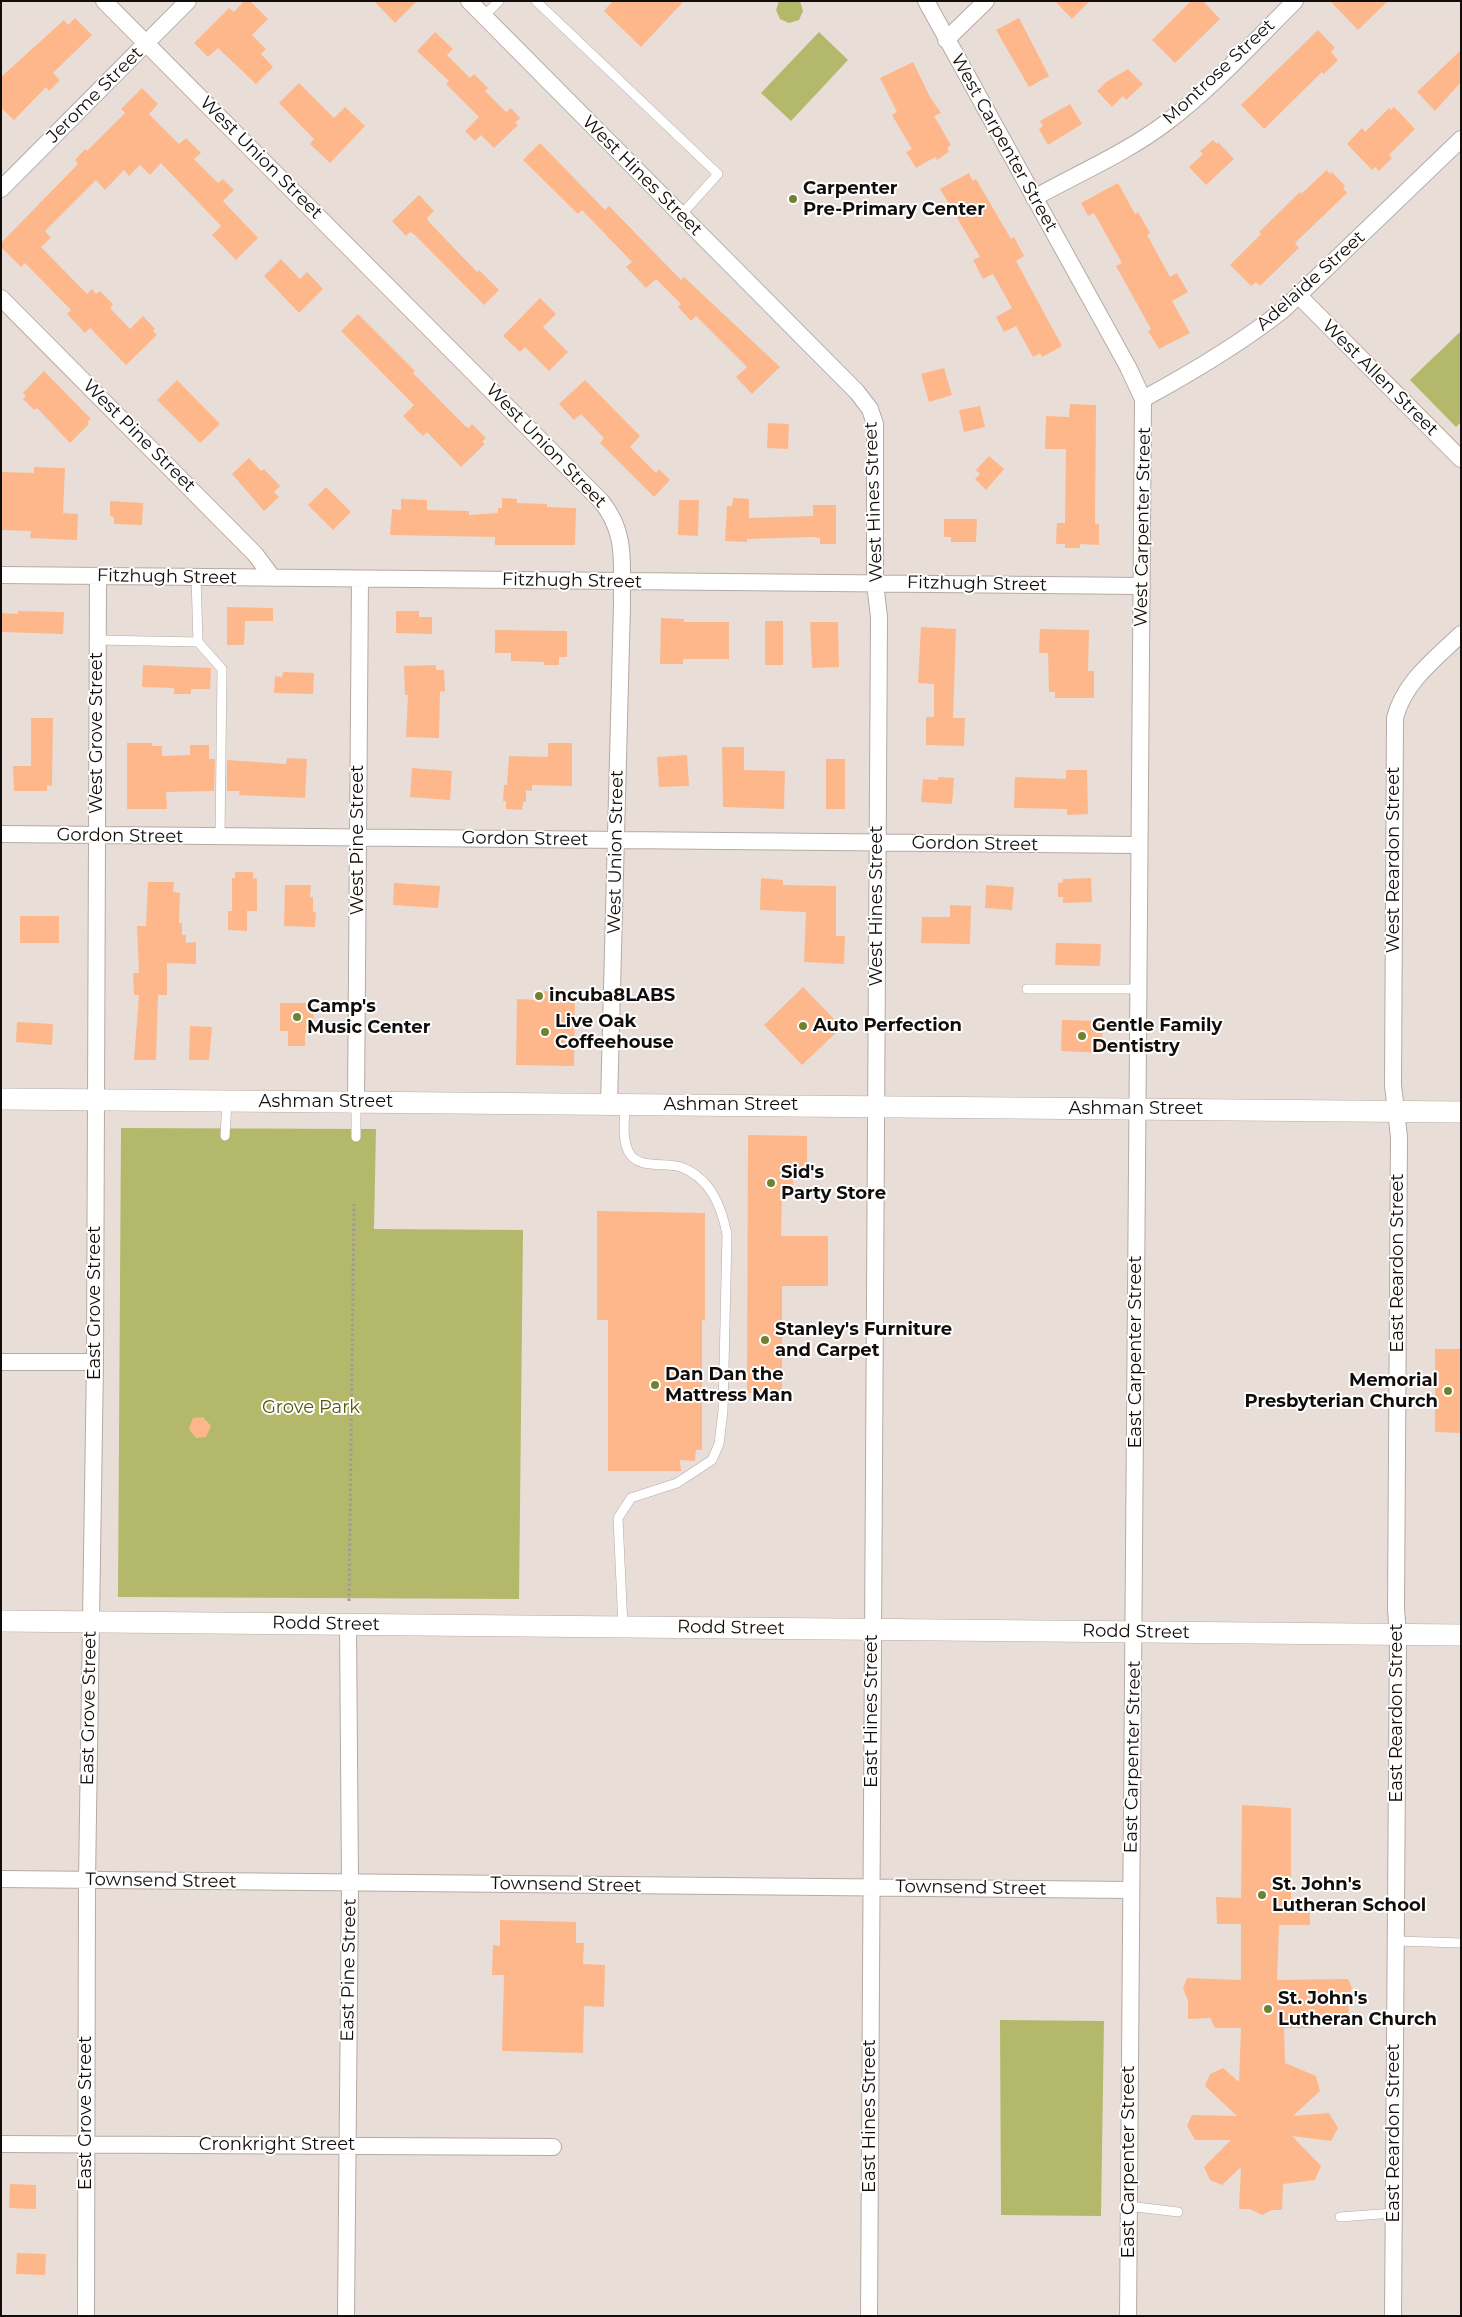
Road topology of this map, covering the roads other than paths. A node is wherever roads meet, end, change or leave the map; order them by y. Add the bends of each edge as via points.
1 (104, 1) edge
2 (188, 1) edge
3 (469, 1) edge
4 (499, 1) edge
5 (536, 1) edge
6 (926, 1) edge
7 (986, 1) edge
8 (1295, 1) edge
9 (484, 16) junction
10 (946, 40) junction
11 (147, 43) junction
12 (1458, 148) edge
13 (1, 189) edge
14 (1034, 198) junction
15 (681, 215) junction
16 (1299, 296) junction
17 (1, 298) edge
18 (9, 314) edge
19 (1143, 399) junction
20 (1461, 459) edge
21 (1, 575) edge
22 (98, 576) junction
23 (196, 577) junction
24 (272, 578) junction
25 (360, 579) junction
26 (622, 581) junction
27 (875, 583) junction
28 (1142, 586) junction
29 (1461, 634) edge
30 (98, 640) junction
31 (198, 642) junction
32 (1, 834) edge
33 (97, 835) junction
34 (220, 836) junction
35 (358, 838) junction
36 (617, 840) junction
37 (878, 842) junction
38 (1139, 845) junction
39 (1138, 988) junction
40 (1027, 990) dead end
41 (1, 1099) edge
42 (95, 1100) junction
43 (227, 1101) junction
44 (356, 1102) junction
45 (617, 1104) junction
46 (876, 1106) junction
47 (1138, 1109) junction
48 (1396, 1111) junction
49 (1461, 1112) edge
50 (225, 1136) dead end
51 (356, 1137) dead end
52 (1, 1362) edge
53 (95, 1362) junction
54 (1, 1621) edge
55 (91, 1622) junction
56 (348, 1625) junction
57 (623, 1627) junction
58 (873, 1629) junction
59 (1134, 1632) junction
60 (1398, 1634) junction
61 (1461, 1635) edge
62 (1, 1879) edge
63 (87, 1880) junction
64 (350, 1882) junction
65 (871, 1888) junction
66 (1131, 1890) junction
67 (1396, 1940) junction
68 (1461, 1943) edge
69 (1, 2144) edge
70 (86, 2145) junction
71 (347, 2145) junction
72 (553, 2147) dead end
73 (1128, 2206) junction
74 (1178, 2212) dead end
75 (1394, 2213) junction
76 (1340, 2217) dead end
77 (86, 2316) edge
78 (346, 2316) edge
79 (869, 2316) edge
80 (1128, 2316) edge
81 (1393, 2316) edge

1 - 11 street, West Union Street
2 - 11 street, Jerome Street
3 - 9 street, West Hines Street
4 - 9 lane
5 - 15 lane via 718,174
6 - 10 street, West Carpenter Street
7 - 10 street
8 - 14 street, Montrose Street via 1186,107 1165,123
9 - 15 street, West Hines Street
10 - 14 street, West Carpenter Street
11 - 13 street, Jerome Street
11 - 26 street, West Union Street via 601,500 621,538
12 - 16 street, Adelaide Street
14 - 19 street, West Carpenter Street via 1128,366
15 - 27 street, West Hines Street via 857,392 870,409 876,442
16 - 19 street, Adelaide Street via 1252,333
16 - 20 street, West Allen Street
17 - 18 street, West Pine Street
18 - 24 street, West Pine Street via 256,554
19 - 28 street, West Carpenter Street
21 - 22 street, Fitzhugh Street
22 - 23 street, Fitzhugh Street
22 - 30 street, West Grove Street
23 - 24 street, Fitzhugh Street
23 - 31 lane
24 - 25 street, Fitzhugh Street
25 - 26 street, Fitzhugh Street
25 - 35 street, West Pine Street
26 - 27 street, Fitzhugh Street
26 - 36 street, West Union Street
27 - 28 street, Fitzhugh Street
27 - 37 street, West Hines Street via 880,617
28 - 38 street, West Carpenter Street
29 - 48 street, West Reardon Street via 1414,680 1398,705 1395,718 1393,1085
30 - 31 lane
30 - 33 street, West Grove Street
31 - 34 lane via 222,670
32 - 33 street, Gordon Street
33 - 34 street, Gordon Street
33 - 42 street, West Grove Street
34 - 35 street, Gordon Street
35 - 36 street, Gordon Street
35 - 44 street, West Pine Street
36 - 37 street, Gordon Street
36 - 45 street, West Union Street
37 - 38 street, Gordon Street
37 - 46 street, West Hines Street
38 - 39 street, West Carpenter Street
39 - 40 lane
39 - 47 street, West Carpenter Street
41 - 42 street, Ashman Street
42 - 43 street, Ashman Street
42 - 53 street, East Grove Street
43 - 44 street, Ashman Street
43 - 50 lane
44 - 45 street, Ashman Street
44 - 51 lane
45 - 46 street, Ashman Street
45 - 57 lane via 630,1154 637,1162 680,1167 707,1184 722,1209 727,1234 723,1411 719,1444 712,1460 677,1483 631,1498 618,1518
46 - 47 street, Ashman Street
46 - 58 street, East Hines Street
47 - 48 street, Ashman Street
47 - 59 street, East Carpenter Street
48 - 49 street, Ashman Street
48 - 60 street, East Reardon Street via 1399,1138
52 - 53 street
53 - 55 street, East Grove Street
54 - 55 street, Rodd Street
55 - 56 street, Rodd Street
55 - 63 street, East Grove Street
56 - 57 street, Rodd Street
56 - 64 street, East Pine Street
57 - 58 street, Rodd Street
58 - 59 street, Rodd Street
58 - 65 street, East Hines Street
59 - 60 street, Rodd Street
59 - 66 street, East Carpenter Street
60 - 61 street, Rodd Street
60 - 67 street, East Reardon Street
62 - 63 street, Townsend Street
63 - 64 street, Townsend Street
63 - 70 street, East Grove Street
64 - 65 street, Townsend Street
64 - 71 street, East Pine Street
65 - 66 street, Townsend Street
65 - 79 street, East Hines Street
66 - 73 street, East Carpenter Street
67 - 68 lane
67 - 75 street, East Reardon Street
69 - 70 street, Cronkright Street
70 - 71 street, Cronkright Street
70 - 77 street, East Grove Street
71 - 72 street, Cronkright Street
71 - 78 street, East Pine Street
73 - 74 lane
73 - 80 street, East Carpenter Street
75 - 76 lane
75 - 81 street, East Reardon Street

